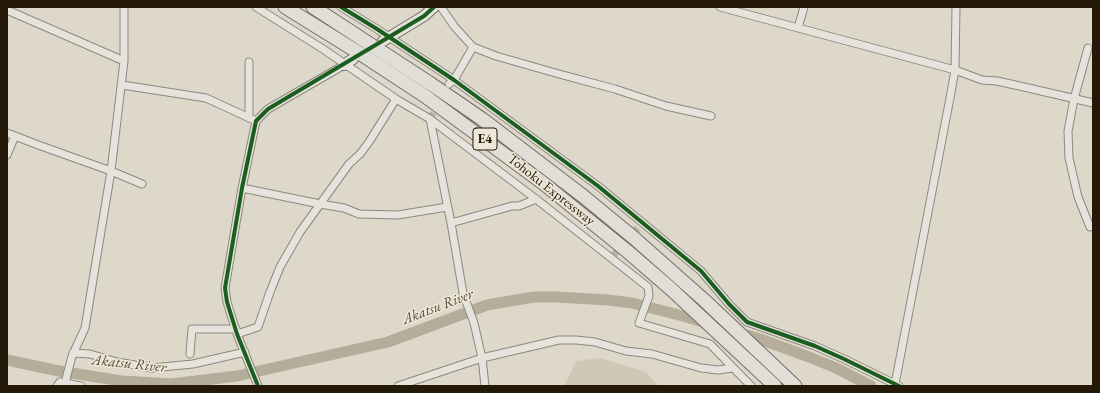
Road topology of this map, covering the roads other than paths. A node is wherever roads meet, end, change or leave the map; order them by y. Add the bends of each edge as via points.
1 (124, 7) edge
2 (256, 7) edge
3 (285, 7) edge
4 (313, 7) edge
5 (341, 7) edge
6 (434, 7) edge
7 (440, 7) edge
8 (720, 7) edge
9 (804, 7) edge
10 (956, 7) edge
11 (7, 10) edge
12 (798, 28) junction
13 (386, 39) junction
14 (473, 47) junction
15 (1088, 48) dead end
16 (353, 59) dead end
17 (124, 61) junction
18 (249, 62) dead end
19 (344, 65) junction
20 (955, 70) junction
21 (452, 82) junction
22 (122, 85) junction
23 (396, 99) junction
24 (1074, 99) junction
25 (1093, 103) edge
26 (711, 116) dead end
27 (430, 119) junction
28 (252, 120) junction
29 (7, 133) edge
30 (15, 136) junction
31 (7, 155) edge
32 (111, 171) junction
33 (142, 184) dead end
34 (242, 188) junction
35 (536, 199) junction
36 (320, 204) junction
37 (447, 207) junction
38 (451, 223) junction
39 (1093, 226) edge
40 (237, 332) junction
41 (190, 354) dead end
42 (246, 354) junction
43 (72, 355) junction
44 (482, 358) junction
45 (733, 368) junction
46 (61, 382) edge
47 (791, 382) edge
48 (257, 383) edge
49 (897, 385) edge
50 (81, 386) edge
51 (398, 386) edge
52 (485, 386) edge
53 (751, 386) edge
54 (775, 386) edge

1 - 17 street
2 - 19 street
3 - 54 highway, Tohoku Expressway / E4 via 370,60 475,132 576,208 671,289
4 - 47 highway, Tohoku Expressway / E4 via 482,119 550,171 617,224 704,300
5 - 13 street
6 - 13 street
7 - 14 street
8 - 12 street
9 - 12 street
10 - 20 street
11 - 17 street
12 - 20 street
13 - 21 street
14 - 21 street
14 - 26 street via 666,106
15 - 24 street
16 - 19 street
17 - 22 street
18 - 28 street
19 - 23 street
19 - 28 street
20 - 24 street via 982,80 997,81
20 - 49 street
21 - 49 street via 598,186 701,271 748,322 815,346
22 - 28 street via 206,98
22 - 32 street
23 - 27 street
23 - 36 street via 369,142 349,164
24 - 25 street
24 - 39 street via 1068,131 1069,158 1078,197 1090,227
27 - 35 street
27 - 37 street
28 - 34 street
29 - 30 street
30 - 31 street
30 - 32 street
32 - 33 street
32 - 43 street via 84,328
34 - 36 street
34 - 40 street via 225,288
35 - 38 street via 519,206
35 - 45 street via 648,287 650,296 639,323 710,344
36 - 37 street via 360,214 398,215
36 - 40 street via 280,267 258,327
37 - 38 street
38 - 44 street via 463,295 473,319
40 - 41 street via 192,329
40 - 42 street
42 - 43 street via 193,364 152,368 116,362 90,354
42 - 48 street
43 - 46 street
44 - 45 street via 541,343 576,340 652,354 701,368
44 - 51 street
44 - 52 street
45 - 53 street
46 - 50 street

